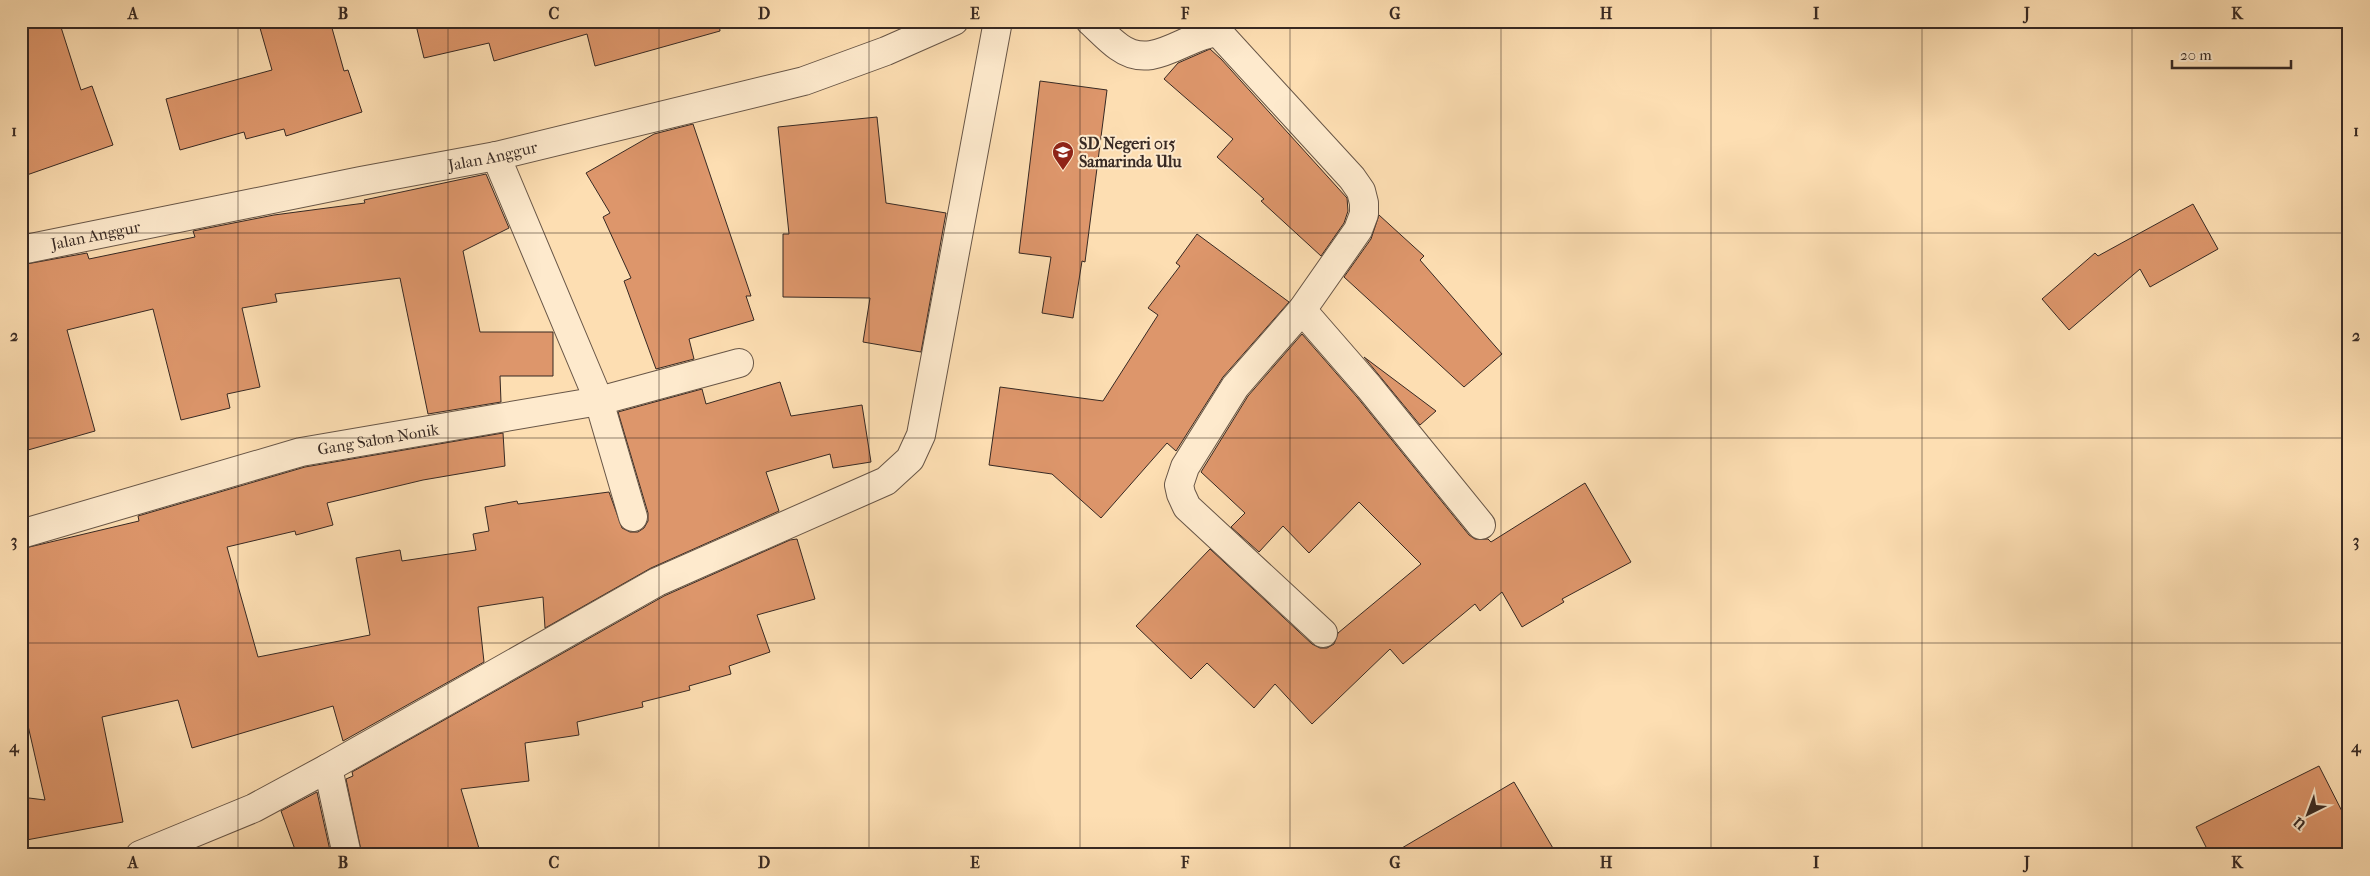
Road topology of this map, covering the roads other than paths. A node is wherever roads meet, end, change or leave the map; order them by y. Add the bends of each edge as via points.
1 (954, 21) edge
2 (998, 21) edge
3 (1090, 21) edge
4 (1227, 26) edge
5 (496, 156) junction
6 (21, 250) edge
7 (1302, 310) junction
8 (739, 363) dead end
9 (599, 401) junction
10 (633, 518) dead end
11 (1481, 525) dead end
12 (21, 534) edge
13 (1323, 633) dead end
14 (328, 768) junction
15 (140, 855) edge
16 (347, 855) edge

1 - 5 street, Jalan Anggur via 886,51 804,80
2 - 14 street via 921,435 910,460 886,481 657,582
3 - 4 street via 1120,48 1142,56 1157,55
4 - 7 street via 1361,191 1364,214 1358,230
5 - 6 street, Jalan Anggur
5 - 9 street
7 - 11 street via 1370,387
7 - 13 street via 1235,387 1185,467 1180,485 1187,507
8 - 9 street, Gang Salon Nonik
9 - 10 street
9 - 12 street, Gang Salon Nonik via 300,452
14 - 15 street via 254,808
14 - 16 street

